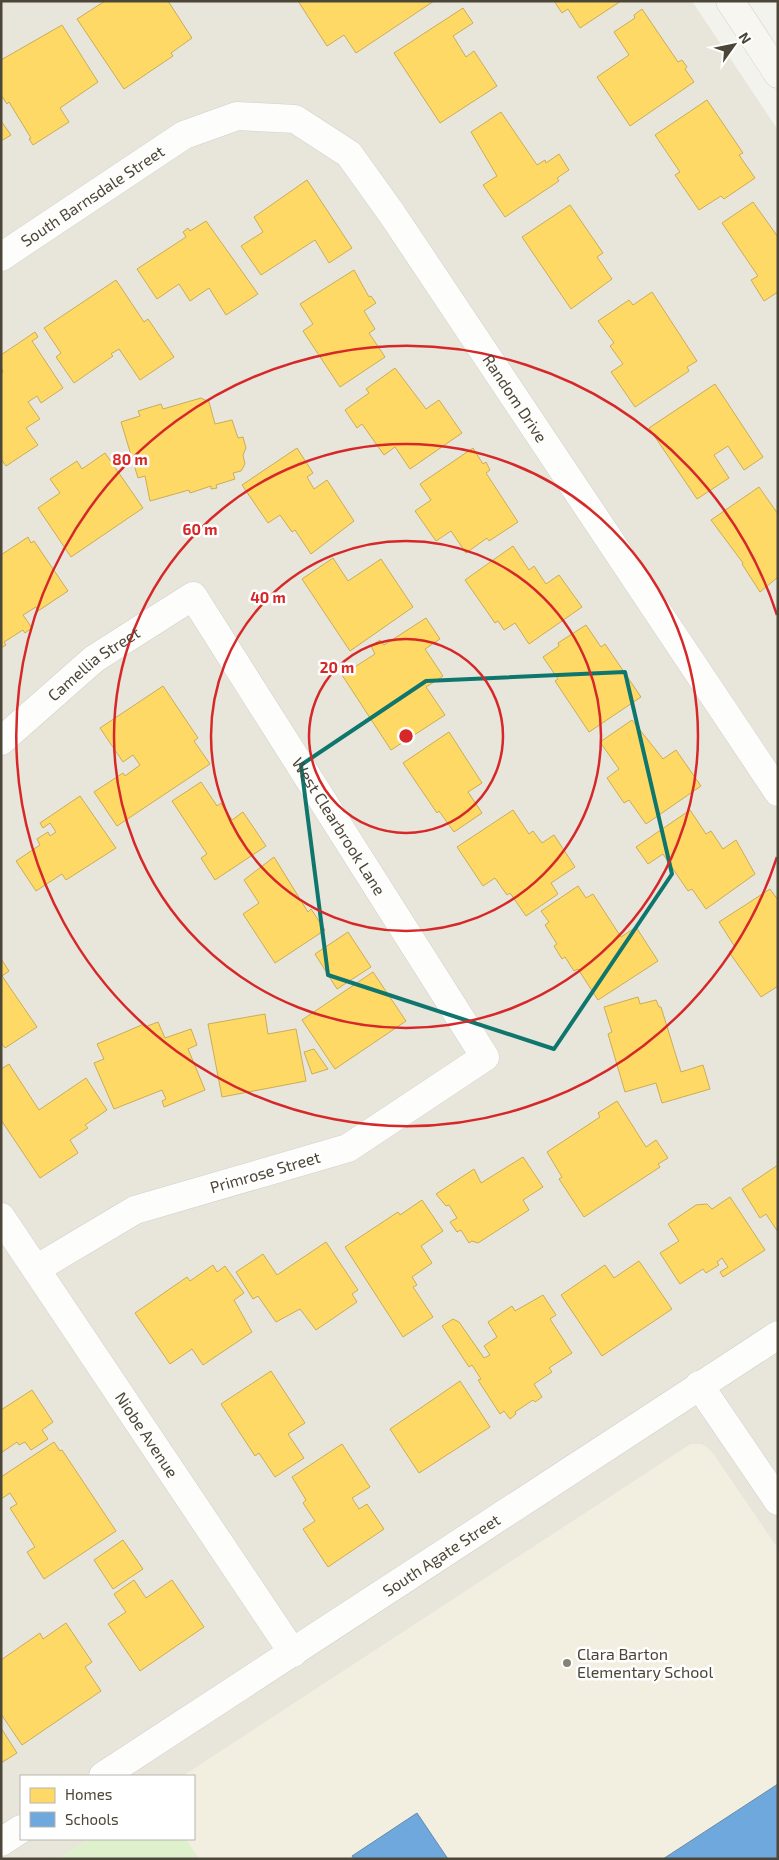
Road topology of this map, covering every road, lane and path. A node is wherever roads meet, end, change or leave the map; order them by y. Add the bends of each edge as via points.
1 (730, 1) edge
2 (778, 74) edge
3 (184, 135) joint
4 (1, 257) edge
5 (193, 596) joint
6 (1, 741) edge
7 (778, 792) edge
8 (485, 1057) joint
9 (1, 1217) edge
10 (36, 1270) junction
11 (778, 1335) edge
12 (699, 1385) junction
13 (778, 1501) edge
14 (293, 1653) junction
15 (105, 1775) edge
16 (20, 1831) edge
17 (1, 1842) edge

1 - 2 street
3 - 4 street, South Barnsdale Street
3 - 7 street, Random Drive via 237,116 295,119 349,154 398,222
5 - 6 street, Camellia Street via 94,659
5 - 8 street, West Clearbrook Lane
8 - 10 street, Primrose Street via 348,1148 135,1210
9 - 10 street, Niobe Avenue
10 - 14 street, Niobe Avenue
11 - 12 street, South Agate Street
12 - 13 street
12 - 14 street, South Agate Street
14 - 15 street, South Agate Street
16 - 17 street

